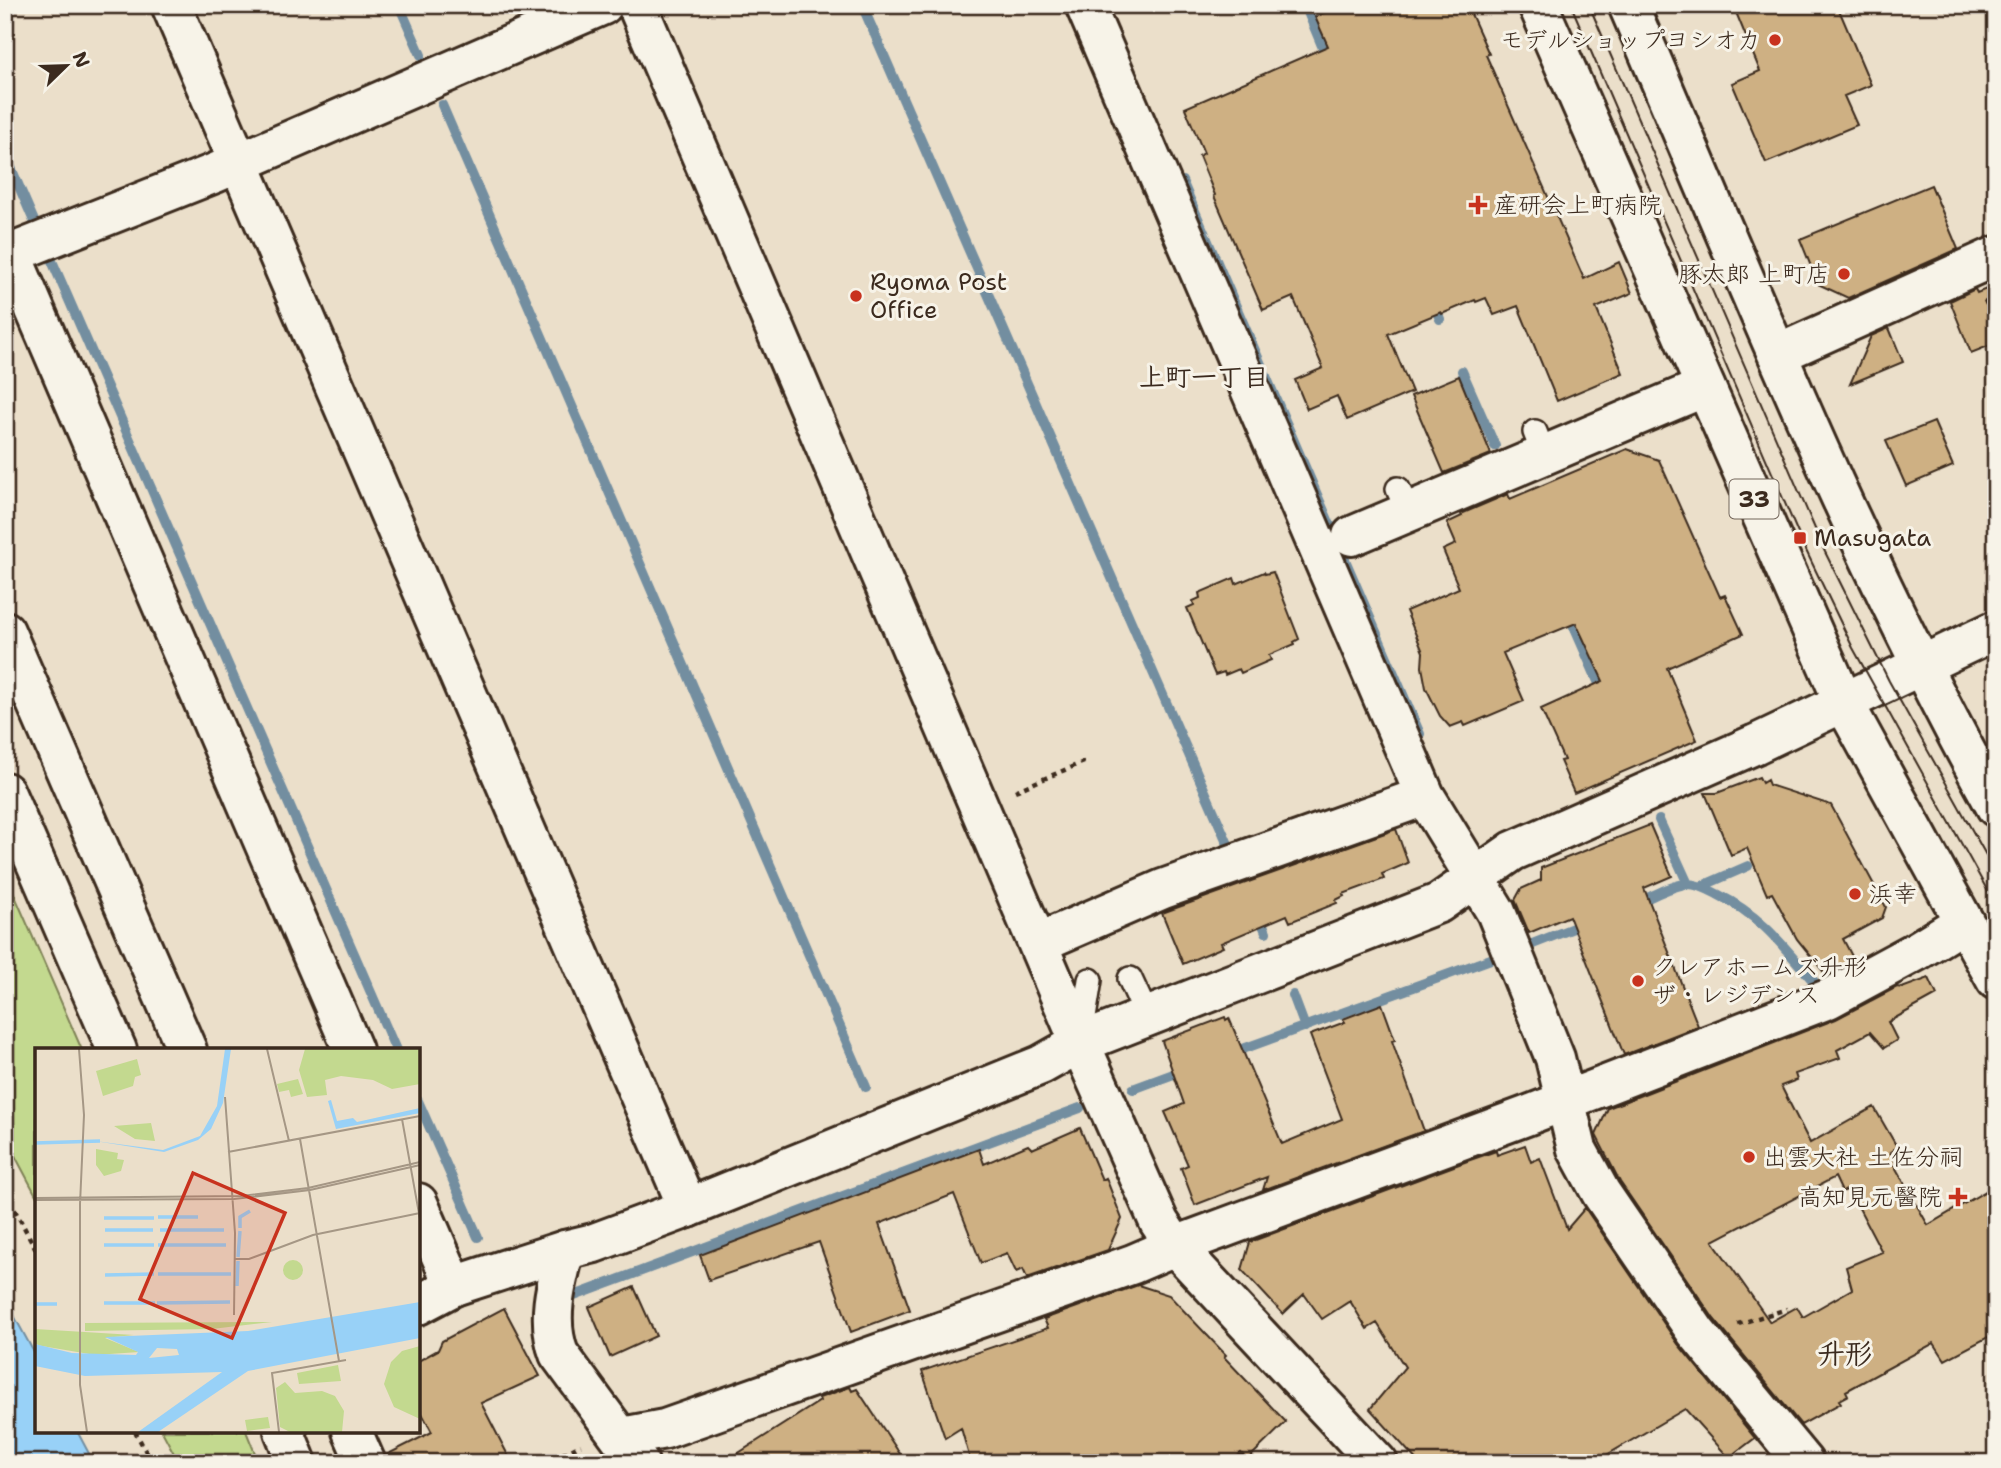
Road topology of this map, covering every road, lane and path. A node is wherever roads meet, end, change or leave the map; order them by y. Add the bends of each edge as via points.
1 (171, 5) edge
2 (603, 5) edge
3 (637, 5) edge
4 (1084, 5) edge
5 (1538, 5) edge
6 (1628, 5) edge
7 (239, 163) junction
8 (7, 254) edge
9 (1996, 256) edge
10 (1778, 354) junction
11 (1705, 387) junction
12 (1352, 536) dead end
13 (1996, 630) edge
14 (5, 631) edge
15 (1921, 666) junction
16 (1844, 703) junction
17 (1086, 761) dead end
18 (5, 792) edge
19 (1006, 794) dead end
20 (1425, 796) junction
21 (1996, 807) edge
22 (1476, 878) junction
23 (1964, 922) junction
24 (1038, 943) junction
25 (1130, 979) dead end
26 (1090, 980) dead end
27 (1996, 980) edge
28 (1147, 1017) junction
29 (1080, 1043) junction
30 (116, 1048) edge
31 (186, 1048) edge
32 (352, 1048) edge
33 (1566, 1100) junction
34 (5, 1192) edge
35 (420, 1208) edge
36 (688, 1208) junction
37 (1175, 1245) junction
38 (35, 1247) edge
39 (565, 1250) junction
40 (454, 1286) junction
41 (420, 1304) edge
42 (1787, 1309) dead end
43 (1700, 1337) junction
44 (136, 1433) edge
45 (285, 1433) edge
46 (353, 1433) edge
47 (582, 1445) dead end
48 (631, 1450) edge
49 (152, 1463) edge
50 (297, 1463) edge
51 (366, 1463) edge
52 (545, 1463) edge
53 (1378, 1463) edge
54 (1804, 1463) edge

1 - 7 main road
2 - 7 main road
3 - 24 main road
4 - 20 main road via 1292,511
5 - 11 main road, 33
6 - 10 main road
7 - 8 main road
7 - 36 main road
8 - 32 main road
9 - 10 main road
10 - 15 main road
11 - 12 main road via 1540,443 1403,501
11 - 16 main road, 33
13 - 15 main road
14 - 31 main road
15 - 16 main road
15 - 21 main road
16 - 22 main road via 1513,851
16 - 23 main road, 33
17 - 19 path
18 - 30 main road
20 - 22 main road
20 - 24 main road via 1163,889
22 - 28 main road via 1439,903
22 - 33 main road via 1496,912 1555,1058
23 - 27 main road, 33
23 - 33 main road via 1828,999
24 - 29 main road
25 - 28 lane
26 - 29 lane
28 - 29 main road
29 - 36 main road via 1041,1065
29 - 37 main road via 1159,1222
33 - 37 main road
33 - 43 main road via 1577,1149 1595,1182
34 - 38 path
35 - 40 main road
36 - 39 main road
37 - 48 main road via 1133,1264 665,1429
37 - 53 main road
39 - 40 main road
39 - 48 main road via 555,1289 553,1339 559,1354
40 - 41 main road
42 - 43 path
43 - 54 main road
44 - 49 path
45 - 50 main road
46 - 51 main road
47 - 52 path

